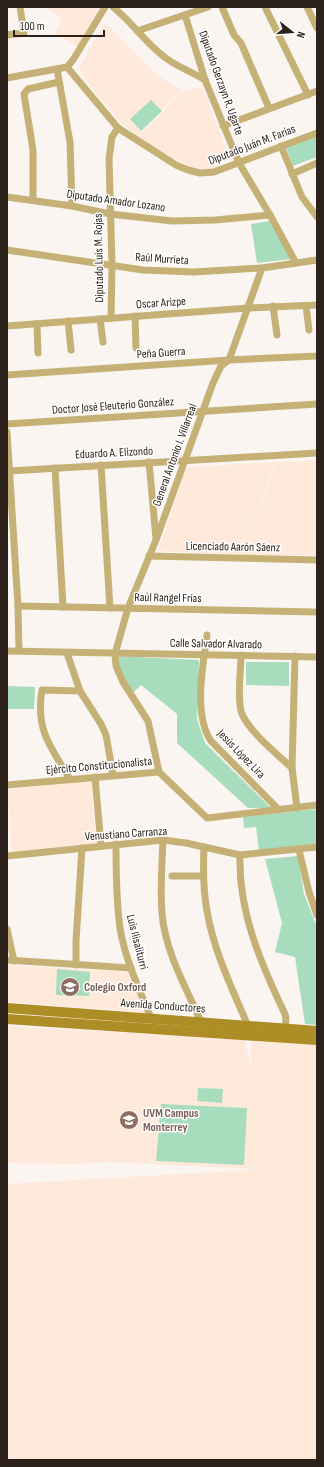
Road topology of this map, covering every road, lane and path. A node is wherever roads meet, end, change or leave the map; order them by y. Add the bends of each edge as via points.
1 (20, 7) edge
2 (105, 7) edge
3 (113, 7) edge
4 (123, 7) edge
5 (208, 7) edge
6 (222, 7) edge
7 (264, 7) edge
8 (307, 7) edge
9 (124, 15) junction
10 (185, 15) junction
11 (317, 28) edge
12 (137, 31) junction
13 (7, 35) edge
14 (67, 67) junction
15 (57, 69) junction
16 (7, 78) edge
17 (205, 80) junction
18 (59, 82) junction
19 (317, 91) edge
20 (308, 95) junction
21 (269, 108) junction
22 (223, 126) junction
23 (118, 128) junction
24 (317, 133) edge
25 (281, 146) junction
26 (239, 163) junction
27 (317, 163) edge
28 (292, 174) junction
29 (7, 197) edge
30 (33, 200) junction
31 (72, 206) junction
32 (110, 214) junction
33 (270, 215) junction
34 (317, 217) edge
35 (7, 250) edge
36 (317, 260) edge
37 (296, 263) junction
38 (112, 265) junction
39 (262, 268) junction
40 (317, 305) edge
41 (273, 306) junction
42 (306, 306) junction
43 (248, 308) junction
44 (135, 316) junction
45 (111, 318) junction
46 (100, 319) junction
47 (68, 321) junction
48 (37, 324) junction
49 (7, 326) edge
50 (309, 330) dead end
51 (277, 335) dead end
52 (103, 342) dead end
53 (136, 348) dead end
54 (71, 350) dead end
55 (38, 353) dead end
56 (317, 356) edge
57 (229, 360) junction
58 (7, 375) edge
59 (317, 404) edge
60 (203, 411) junction
61 (7, 424) edge
62 (7, 432) edge
63 (317, 453) edge
64 (184, 461) junction
65 (148, 462) junction
66 (102, 465) junction
67 (55, 468) junction
68 (9, 471) junction
69 (156, 540) junction
70 (150, 556) junction
71 (317, 560) edge
72 (18, 606) junction
73 (63, 607) junction
74 (110, 608) junction
75 (128, 608) junction
76 (317, 612) edge
77 (207, 635) dead end
78 (7, 651) edge
79 (19, 651) junction
80 (66, 653) junction
81 (115, 654) junction
82 (241, 655) junction
83 (204, 656) junction
84 (296, 656) junction
85 (317, 657) edge
86 (80, 691) junction
87 (292, 768) junction
88 (159, 772) junction
89 (114, 775) junction
90 (95, 777) junction
91 (70, 779) junction
92 (7, 785) edge
93 (317, 805) edge
94 (297, 808) junction
95 (279, 810) junction
96 (163, 840) junction
97 (116, 844) junction
98 (100, 846) junction
99 (317, 847) edge
100 (82, 848) junction
101 (204, 848) junction
102 (299, 850) junction
103 (240, 855) junction
104 (7, 856) edge
105 (172, 876) dead end
106 (203, 876) junction
107 (317, 915) edge
108 (7, 929) edge
109 (11, 960) edge
110 (76, 965) junction
111 (131, 968) junction
112 (7, 1008) edge
113 (151, 1018) junction
114 (7, 1019) edge
115 (202, 1022) junction
116 (248, 1026) junction
117 (317, 1031) edge
118 (285, 1033) junction
119 (317, 1040) edge

1 - 13 street via 24,33
2 - 14 street via 74,60
3 - 9 street
4 - 9 street
5 - 10 street
6 - 21 street via 234,35 241,43
7 - 20 street
8 - 11 street
9 - 12 street
10 - 12 street
10 - 17 street, Diputado Gerzayn R. Ugarte
12 - 17 street via 162,56
14 - 15 street
14 - 23 street, Diputado Juán M. Farías
15 - 16 street
15 - 18 street
17 - 22 street, Diputado Gerzayn R. Ugarte
18 - 30 street via 24,92 33,150
18 - 31 street via 70,142
19 - 20 street
20 - 21 street
21 - 22 street
22 - 26 street, Diputado Gerzayn R. Ugarte
23 - 26 street, Diputado Juán M. Farías via 188,170 208,174
23 - 32 street, Diputado Luis M. Rojas via 112,137 109,160
24 - 25 street, Diputado Juán M. Farías
25 - 26 street, Diputado Juán M. Farías
25 - 28 street
26 - 33 street, Diputado Gerzayn R. Ugarte
27 - 28 street
28 - 34 street via 302,197
29 - 30 street, Diputado Amador Lozano
30 - 31 street, Diputado Amador Lozano
31 - 32 street, Diputado Amador Lozano
32 - 33 street, Diputado Amador Lozano via 189,221
32 - 38 street, Diputado Luis M. Rojas
33 - 37 street, Diputado Gerzayn R. Ugarte
35 - 38 street, Raúl Murrieta
36 - 37 street, Raúl Murrieta
37 - 39 street, Raúl Murrieta
38 - 39 street, Raúl Murrieta via 143,270 194,272
38 - 45 street, Diputado Luis M. Rojas
39 - 43 street, General Antonio I. Villarreal
40 - 42 street, Oscar Arizpe
41 - 42 street, Oscar Arizpe
41 - 43 street, Oscar Arizpe
41 - 51 street
42 - 50 street
43 - 44 street, Oscar Arizpe
43 - 57 street, General Antonio I. Villarreal
44 - 45 street, Oscar Arizpe
44 - 53 street
45 - 46 street, Oscar Arizpe
46 - 47 street, Oscar Arizpe
46 - 52 street
47 - 48 street, Oscar Arizpe
47 - 54 street
48 - 49 street, Oscar Arizpe
48 - 55 street
56 - 57 street, Peña Guerra
57 - 58 street, Peña Guerra
57 - 60 street, General Antonio I. Villarreal via 219,369
59 - 60 street, Doctor José Eleuterio González
60 - 61 street, Doctor José Eleuterio González
60 - 64 street, General Antonio I. Villarreal
62 - 68 street
63 - 64 street, Eduardo A. Elizondo
64 - 65 street, Eduardo A. Elizondo
64 - 69 street, General Antonio I. Villarreal
65 - 66 street, Eduardo A. Elizondo
65 - 69 street
66 - 67 street, Eduardo A. Elizondo
66 - 74 street
67 - 68 street, Eduardo A. Elizondo
67 - 73 street
68 - 72 street
69 - 70 street, General Antonio I. Villarreal
70 - 71 street, Licenciado Aarón Sáenz
70 - 75 street, General Antonio I. Villarreal
72 - 73 street, Raúl Rangel Frías
72 - 79 street
73 - 74 street, Raúl Rangel Frías
74 - 75 street, Raúl Rangel Frías
75 - 76 street, Raúl Rangel Frías
75 - 81 street, General Antonio I. Villarreal
77 - 83 street, Jesús López Lira
78 - 79 street, Calle Salvador Alvarado
79 - 80 street, Calle Salvador Alvarado
80 - 81 street, Calle Salvador Alvarado
80 - 86 street
81 - 83 street, Calle Salvador Alvarado
81 - 88 street via 116,666 123,682 148,721
82 - 83 street, Calle Salvador Alvarado
82 - 84 street, Calle Salvador Alvarado
82 - 87 street via 240,703 244,719
83 - 95 street, Jesús López Lira via 202,718 206,732 211,741
84 - 85 street, Calle Salvador Alvarado
84 - 87 street
86 - 89 street via 105,731
86 - 91 street via 42,690 40,699 41,722 48,742
87 - 94 street
88 - 89 street, Ejército Constitucionalista
88 - 95 street, Ejército Constitucionalista via 207,818
89 - 90 street, Ejército Constitucionalista
90 - 91 street, Ejército Constitucionalista
90 - 98 street
91 - 92 street, Ejército Constitucionalista
93 - 94 street, Ejército Constitucionalista
94 - 95 street, Ejército Constitucionalista
96 - 97 street, Venustiano Carranza
96 - 101 street, Venustiano Carranza
96 - 115 street via 162,913 165,933 170,952
97 - 98 street, Venustiano Carranza
97 - 111 street, Luis Ilisaliturri via 120,928
98 - 100 street, Venustiano Carranza
99 - 102 street, Venustiano Carranza
100 - 104 street, Venustiano Carranza
100 - 110 street
101 - 103 street, Venustiano Carranza
101 - 106 street
102 - 103 street, Venustiano Carranza
102 - 107 street
103 - 118 street via 241,888 251,931 285,1014
105 - 106 street
106 - 116 street via 213,939 223,970
108 - 109 street
109 - 110 street
110 - 111 street
111 - 113 street, Luis Ilisaliturri
112 - 113 main road, Avenida Conductores
113 - 115 main road, Avenida Conductores
114 - 118 main road, Avenida Conductores
115 - 116 main road, Avenida Conductores
116 - 118 main road, Avenida Conductores
117 - 118 main road, Avenida Conductores
118 - 119 main road, Avenida Conductores

